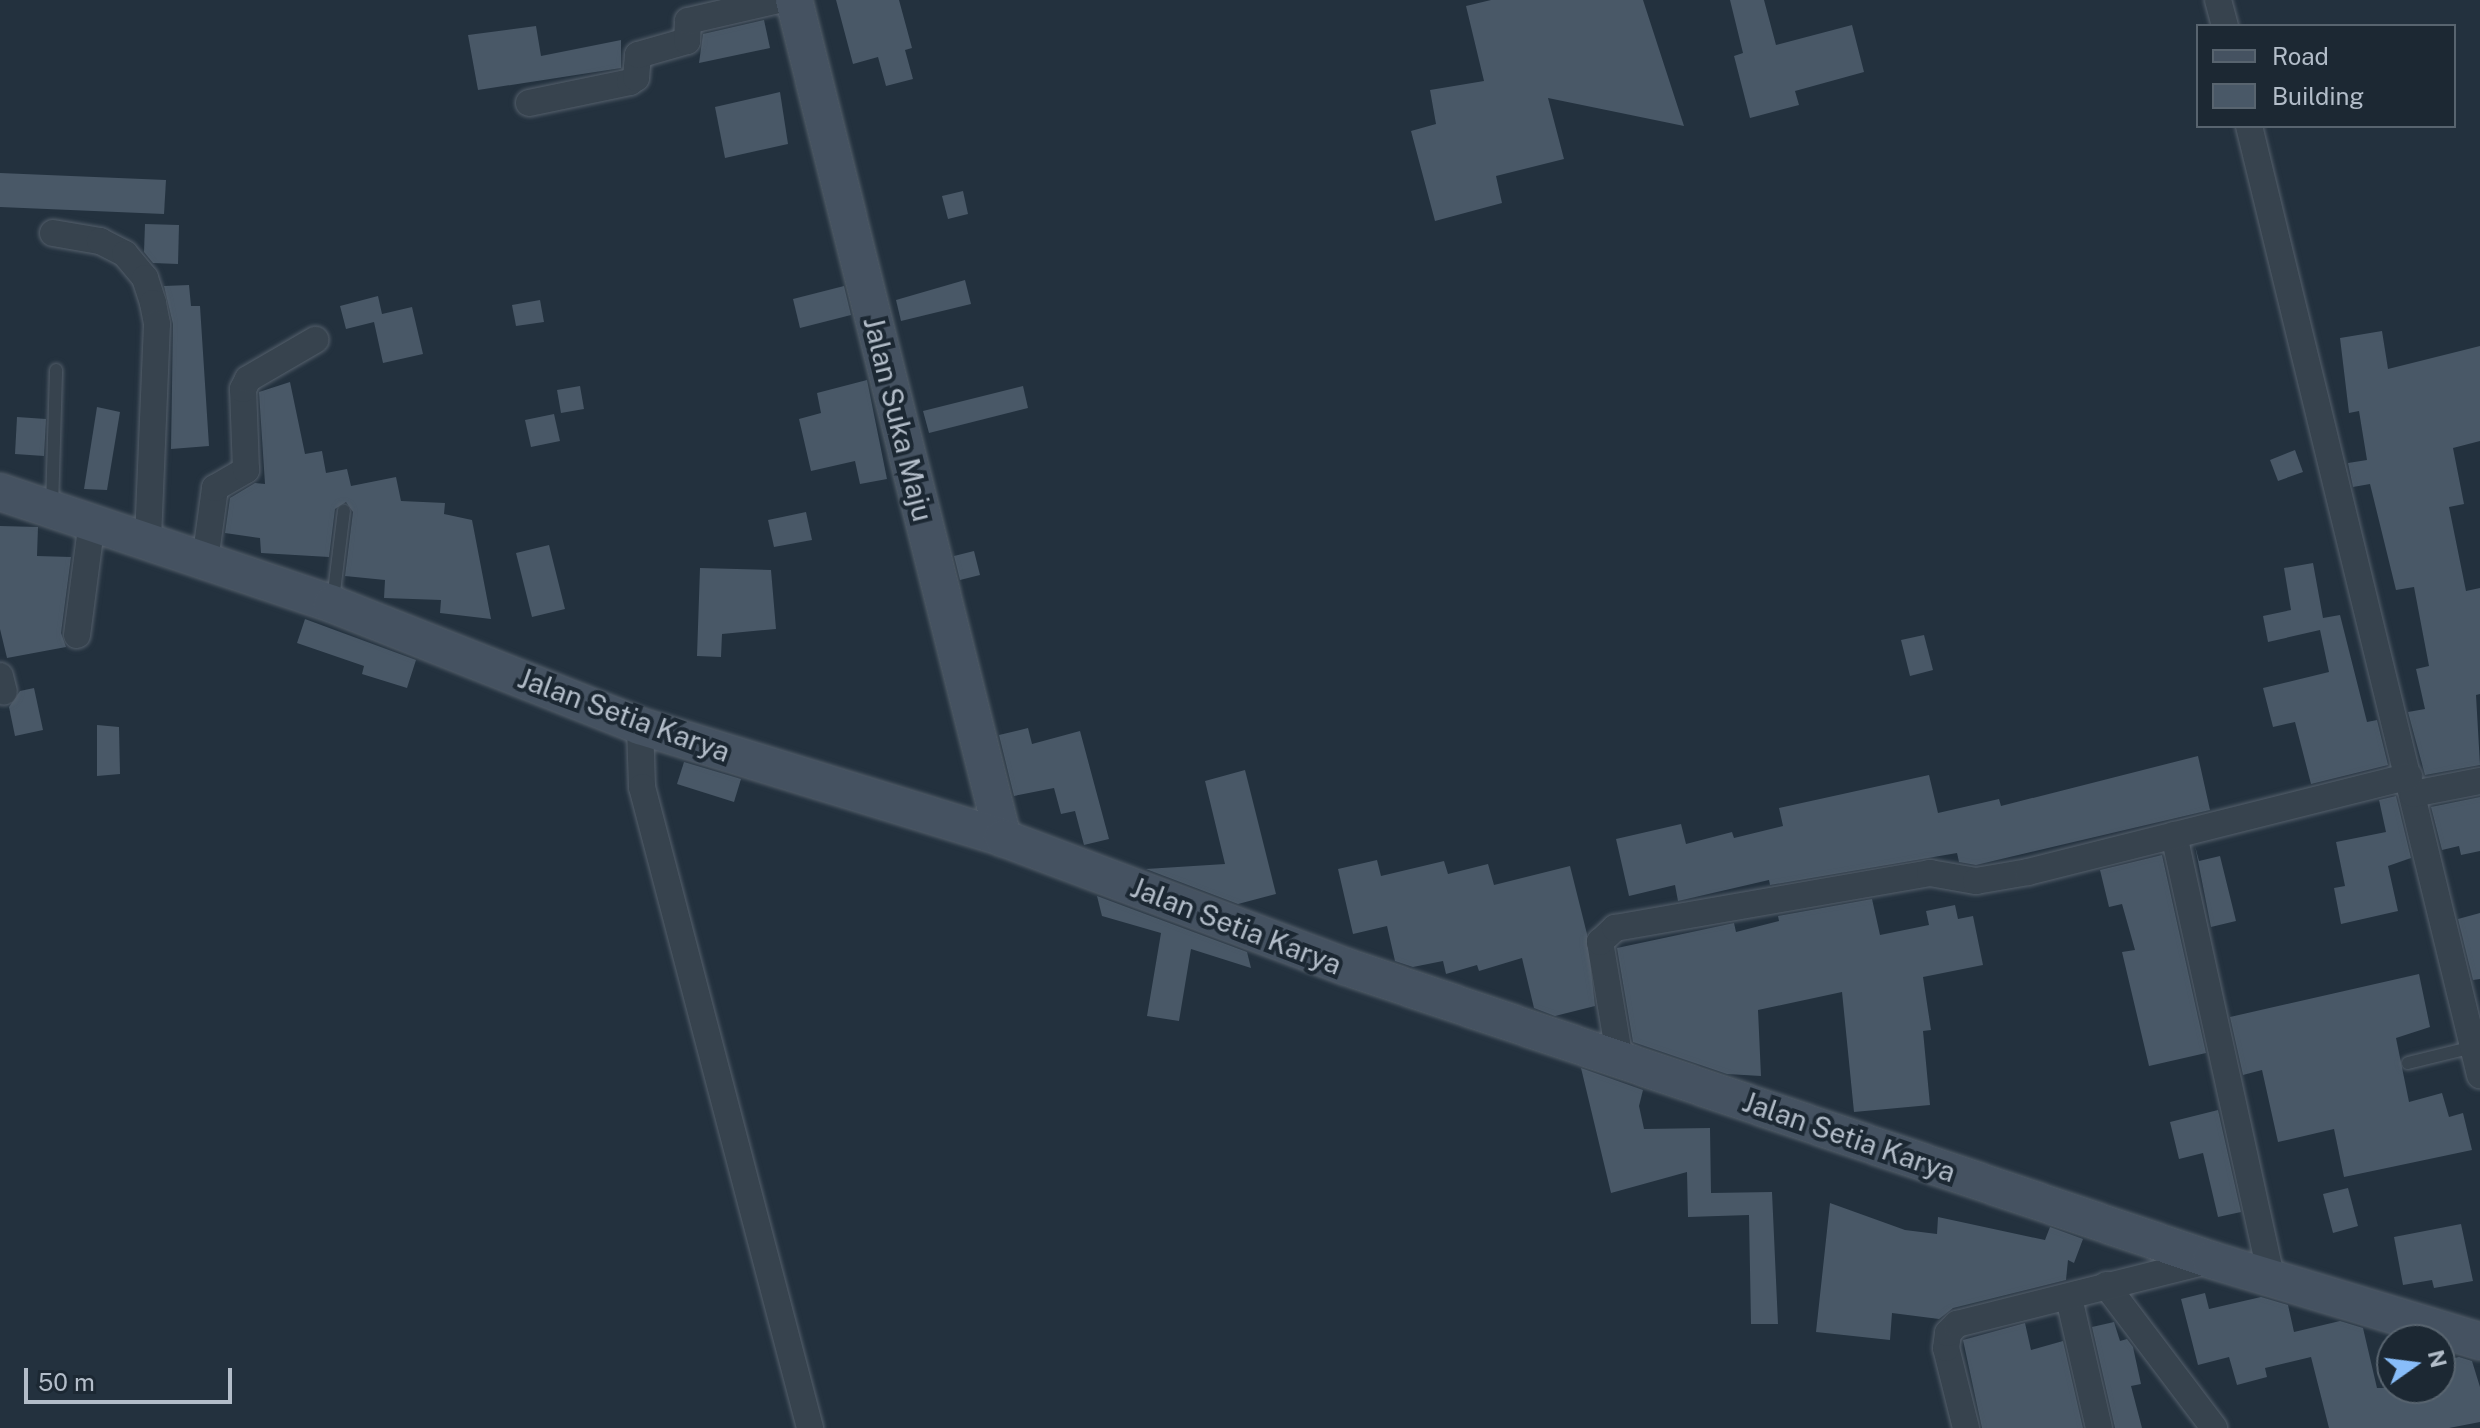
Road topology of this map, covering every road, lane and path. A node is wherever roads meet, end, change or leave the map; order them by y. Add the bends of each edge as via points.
1 (779, 0) edge
2 (794, 0) edge
3 (2218, 0) edge
4 (2224, 24) edge
5 (529, 103) dead end
6 (2249, 128) edge
7 (53, 233) dead end
8 (315, 340) dead end
9 (56, 370) dead end
10 (0, 492) edge
11 (52, 507) junction
12 (344, 511) dead end
13 (92, 521) junction
14 (148, 539) junction
15 (205, 561) junction
16 (332, 604) junction
17 (77, 635) dead end
18 (640, 726) junction
19 (2480, 781) edge
20 (2411, 785) junction
21 (2174, 835) junction
22 (1003, 838) junction
23 (2473, 1047) junction
24 (1620, 1060) junction
25 (2408, 1063) dead end
26 (2480, 1075) edge
27 (2211, 1260) junction
28 (2272, 1280) junction
29 (2106, 1285) junction
30 (2069, 1298) junction
31 (2480, 1341) edge
32 (810, 1428) edge
33 (1966, 1428) edge
34 (2099, 1428) edge
35 (2214, 1428) edge

1 - 5 street via 688,21 687,41 638,55 636,78 630,82
2 - 22 main road, Jalan Suka Maju
3 - 4 street
6 - 20 street
7 - 14 street via 100,241 125,254 145,278 153,303 157,324
8 - 15 street via 248,379 243,389 246,470 215,488
9 - 11 lane
10 - 11 main road, Jalan Setia Karya
11 - 13 main road, Jalan Setia Karya
12 - 16 lane
13 - 14 main road, Jalan Setia Karya
13 - 17 street
14 - 15 main road, Jalan Setia Karya
15 - 16 main road, Jalan Setia Karya
16 - 18 main road, Jalan Setia Karya
18 - 22 main road, Jalan Setia Karya
18 - 32 street via 641,775
19 - 20 street
20 - 21 street
20 - 23 street
21 - 24 street via 1976,881 1930,873 1615,928 1600,942
21 - 28 street
22 - 24 main road, Jalan Setia Karya via 1347,967
23 - 25 lane
23 - 26 street
24 - 27 main road, Jalan Setia Karya
27 - 28 main road, Jalan Setia Karya
27 - 29 street
28 - 31 main road, Jalan Setia Karya
29 - 30 street
29 - 35 street
30 - 33 street via 1966,1321 1948,1333 1946,1348
30 - 34 street

